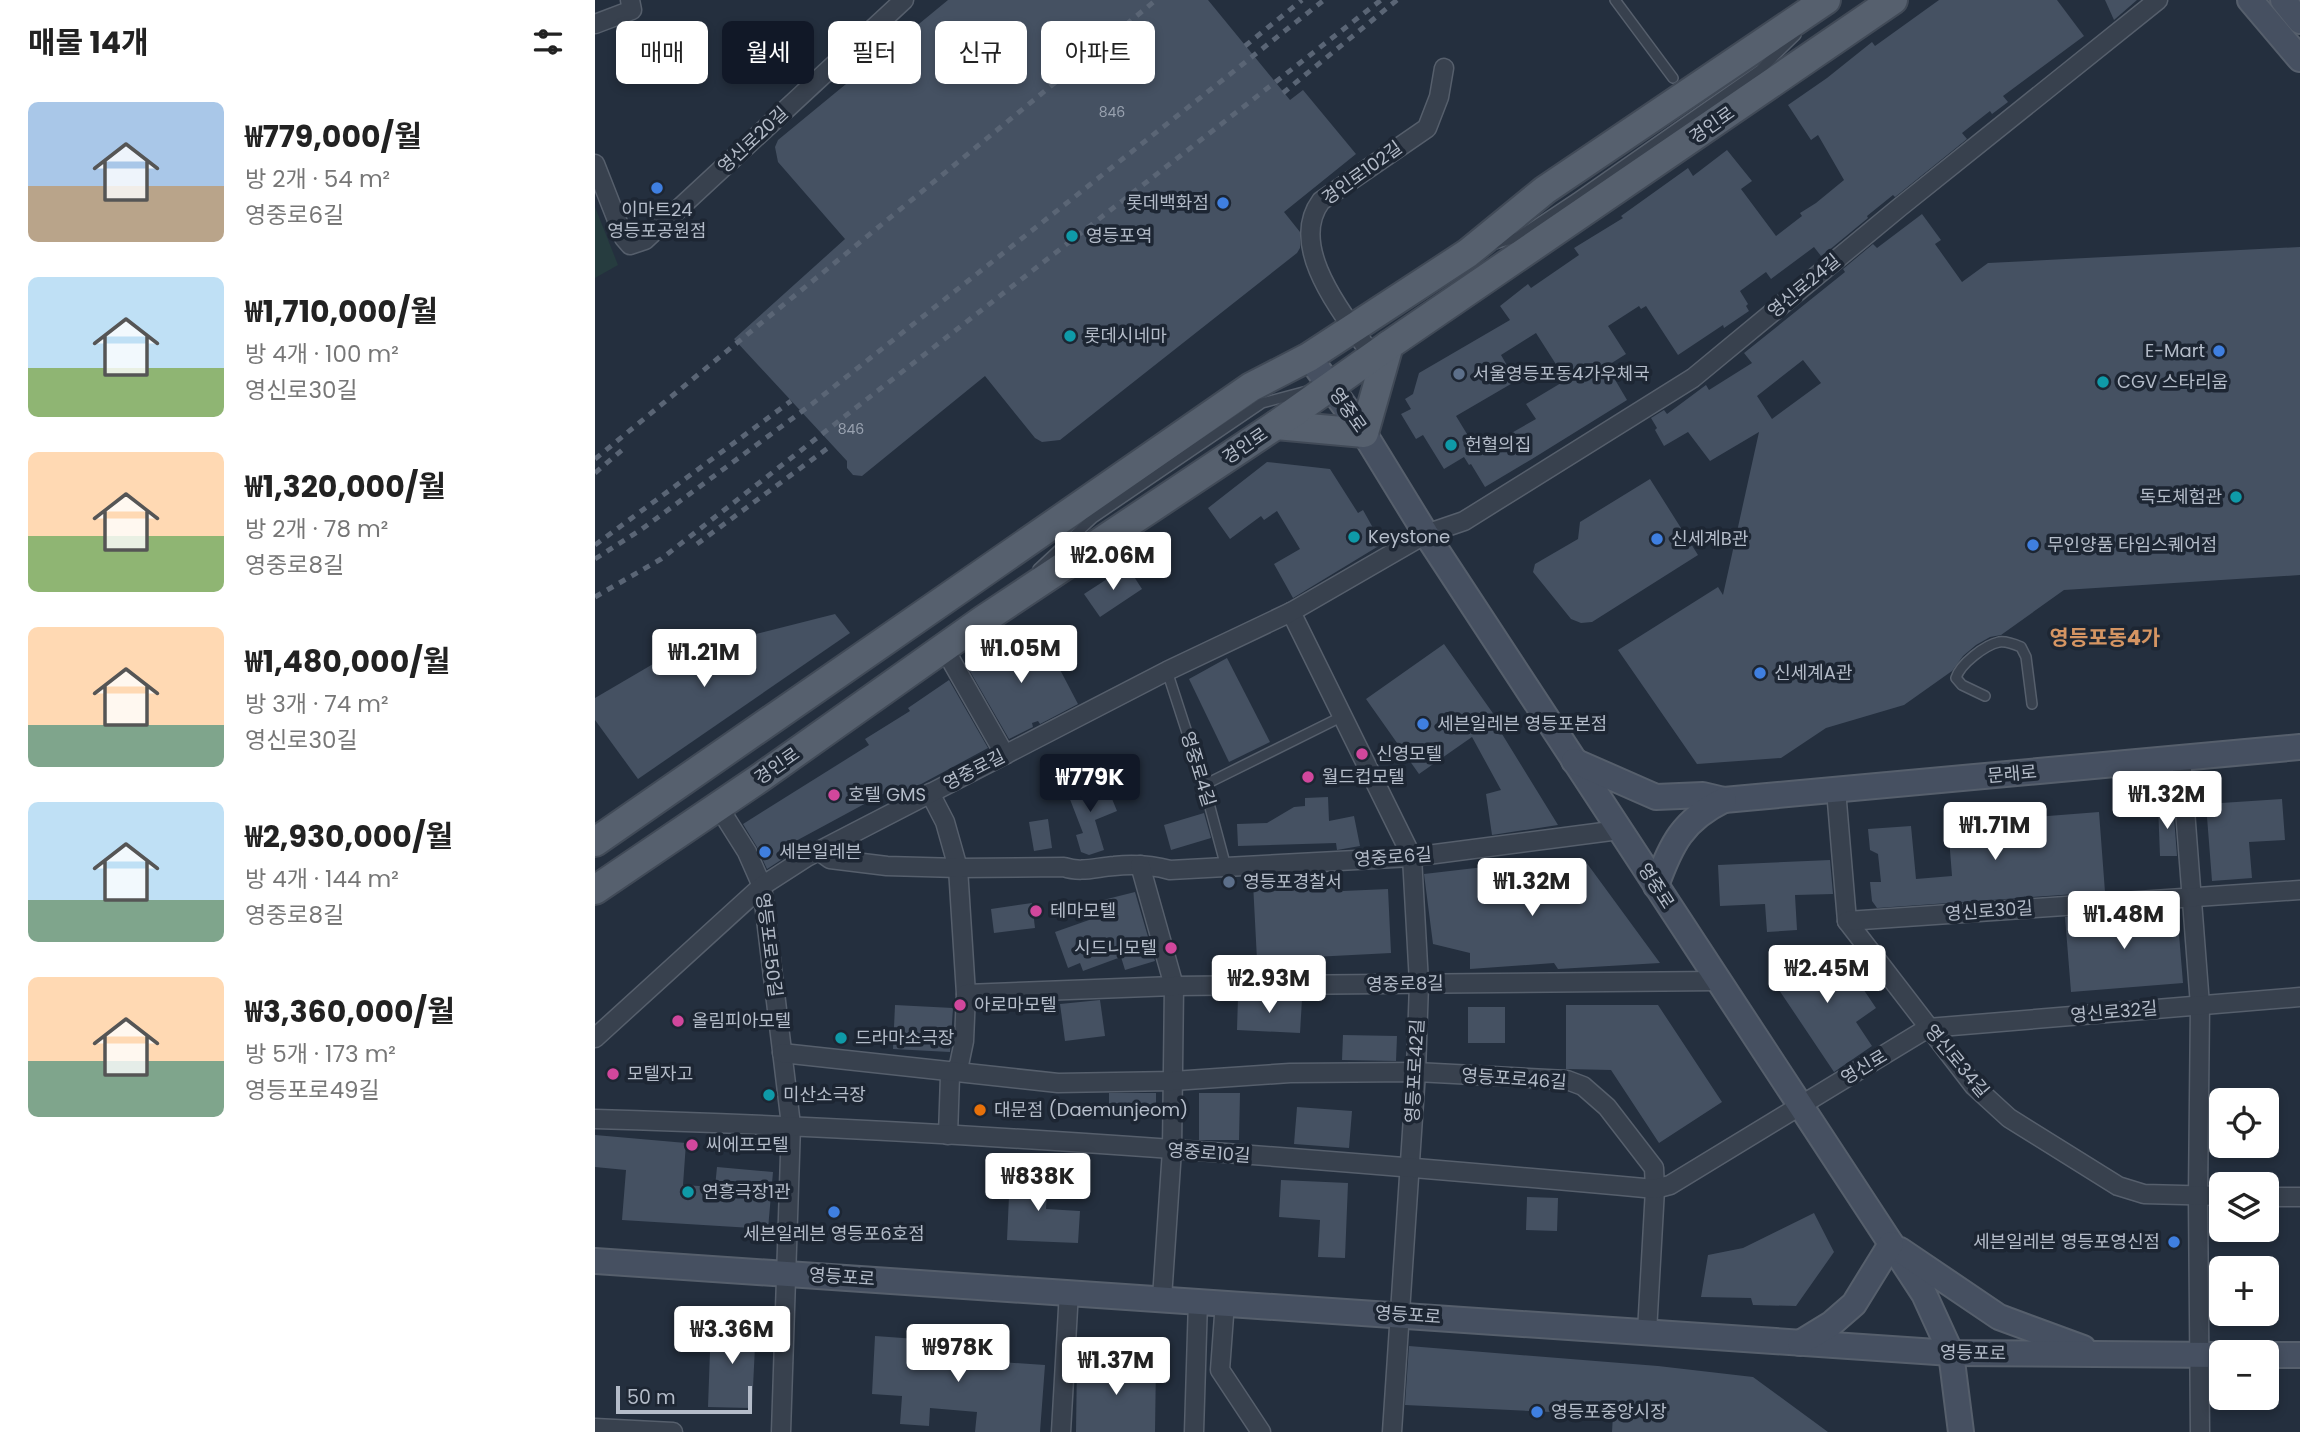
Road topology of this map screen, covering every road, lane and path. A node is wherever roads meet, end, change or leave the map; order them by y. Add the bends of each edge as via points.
1 (630, 0) edge
2 (1615, 0) edge
3 (1826, 0) edge
4 (1832, 0) edge
5 (1893, 0) edge
6 (2158, 0) edge
7 (2250, 0) edge
8 (2283, 0) edge
9 (894, 3) edge
10 (2300, 21) edge
11 (595, 24) edge
12 (2300, 59) edge
13 (1444, 68) dead end
14 (1673, 78) dead end
15 (595, 164) edge
16 (1468, 253) junction
17 (1353, 327) junction
18 (1381, 351) junction
19 (1309, 357) junction
20 (1331, 385) junction
21 (1276, 425) junction
22 (1364, 433) junction
23 (1426, 534) junction
24 (1291, 612) junction
25 (983, 620) junction
26 (944, 648) junction
27 (1167, 671) junction
28 (1985, 696) dead end
29 (2032, 704) dead end
30 (1343, 716) junction
31 (2300, 747) edge
32 (1005, 755) junction
33 (2181, 758) junction
34 (1574, 761) junction
35 (1204, 785) junction
36 (1836, 790) junction
37 (930, 793) junction
38 (1724, 800) junction
39 (718, 806) junction
40 (1619, 830) junction
41 (595, 842) edge
42 (819, 851) junction
43 (1412, 857) junction
44 (1140, 865) junction
45 (1226, 867) junction
46 (958, 869) junction
47 (762, 886) junction
48 (1657, 886) junction
49 (595, 890) edge
50 (2300, 890) edge
51 (2192, 897) junction
52 (1847, 921) junction
53 (1718, 981) junction
54 (1419, 983) junction
55 (1174, 986) junction
56 (966, 994) junction
57 (2300, 997) edge
58 (2200, 1004) junction
59 (1928, 1028) junction
60 (595, 1038) edge
61 (782, 1053) junction
62 (954, 1071) junction
63 (1416, 1072) junction
64 (1173, 1081) junction
65 (1800, 1106) junction
66 (595, 1119) edge
67 (791, 1125) junction
68 (948, 1135) junction
69 (1172, 1150) junction
70 (1410, 1167) junction
71 (1655, 1189) junction
72 (2198, 1196) junction
73 (2209, 1196) edge
74 (2279, 1197) edge
75 (2300, 1197) edge
76 (1891, 1244) junction
77 (595, 1261) edge
78 (787, 1273) junction
79 (1069, 1291) junction
80 (1162, 1298) junction
81 (1198, 1300) junction
82 (1226, 1302) junction
83 (1399, 1315) junction
84 (1647, 1332) junction
85 (2209, 1341) edge
86 (1800, 1343) junction
87 (1951, 1353) junction
88 (2097, 1353) junction
89 (2209, 1354) edge
90 (2279, 1355) edge
91 (2300, 1355) edge
92 (2209, 1362) edge
93 (595, 1428) edge
94 (673, 1432) edge
95 (781, 1432) edge
96 (1061, 1432) edge
97 (1194, 1432) edge
98 (1262, 1432) edge
99 (1392, 1432) edge
100 (1961, 1432) edge
101 (2200, 1432) edge

1 - 11 street via 632,10
2 - 14 lane
3 - 16 main road via 1545,190
4 - 16 lane via 1760,70 1578,197 1518,237
5 - 18 main road, 경인로
6 - 23 street, 영신로24길 via 1693,378 1464,521
7 - 12 main road
8 - 10 main road
9 - 15 street, 영신로20길 via 645,240 630,245 624,238
13 - 17 street, 경인로102길 via 1427,128 1321,201 1312,212 1311,246 1331,295
16 - 17 main road
17 - 18 street, 경인로102길
17 - 19 main road
18 - 20 main road, 경인로
18 - 22 main road
19 - 20 main road, 영중로
19 - 41 main road via 1251,387
20 - 21 main road, 경인로
20 - 22 main road, 영중로
20 - 25 lane via 1262,403 1093,518
21 - 22 main road
21 - 25 main road, 경인로
22 - 23 main road, 영중로
23 - 24 street, 영중로길
23 - 34 main road, 영중로
24 - 27 street, 영중로길
24 - 30 street, 영등포로42길
25 - 26 main road, 경인로
26 - 32 street
26 - 39 main road, 경인로
27 - 32 street, 영중로길
27 - 35 lane, 영중로4길
28 - 29 lane via 1962,685 1958,669 2002,642 2021,647 2026,657
30 - 35 lane
30 - 43 street, 영등포로42길
31 - 33 main road, 문래로
32 - 37 street, 영중로길
33 - 36 main road, 문래로
33 - 51 street
34 - 38 main road, 문래로 via 1656,797 1703,795
34 - 40 main road, 영중로
35 - 45 lane, 영중로4길
36 - 38 main road, 문래로
36 - 52 street
37 - 42 street, 영중로길
37 - 46 street via 945,822
38 - 48 main road, 문래로 via 1706,809 1680,833
39 - 47 street, 영등포로50길
39 - 49 main road, 경인로
40 - 43 street, 영중로6길
40 - 48 main road, 영중로
42 - 46 street, 영중로6길 via 831,859
42 - 47 street, 영중로길
43 - 45 street, 영중로6길
43 - 54 street, 영등포로42길
44 - 45 street, 영중로6길 via 1170,870
44 - 46 street, 영중로6길 via 1075,871 1064,867
44 - 55 street
46 - 56 street
47 - 60 street, 영중로길
47 - 61 street, 영등포로50길
48 - 53 main road, 영중로
50 - 51 street, 영신로30길
51 - 52 street, 영신로30길
51 - 58 street
52 - 59 street, 영신로34길
53 - 54 street, 영중로8길
53 - 65 main road, 영중로
54 - 55 street, 영중로8길
54 - 63 street, 영등포로42길
55 - 56 street, 영중로8길
55 - 64 street
56 - 62 street via 964,1041
57 - 58 street, 영신로32길
58 - 59 street, 영신로32길
58 - 72 street
59 - 65 street, 영신로
59 - 72 street, 영신로34길 via 1974,1086 2009,1118 2118,1186 2144,1194
61 - 62 street
61 - 67 street, 영등포로50길
62 - 64 street, 영등포로46길 via 1058,1083
62 - 68 street via 950,1076
63 - 64 street, 영등포로46길 via 1290,1073
63 - 70 street, 영등포로42길
63 - 71 street, 영등포로46길 via 1567,1080 1583,1086 1607,1107 1654,1168
64 - 69 street
65 - 71 street, 영중로10길 via 1670,1185
65 - 76 main road, 영중로
66 - 67 street, 영중로10길
67 - 68 street, 영중로10길
67 - 78 street, 영등포로50길
68 - 69 street, 영중로10길
69 - 70 street, 영중로10길
69 - 80 street
70 - 71 street, 영중로10길
70 - 83 street, 영등포로42길
71 - 84 street, 영등포로46길
72 - 73 street, 영신로34길
72 - 85 street
74 - 75 street
76 - 86 main road via 1854,1304
76 - 87 main road, 영중로 via 1924,1294
76 - 88 main road via 1999,1317
77 - 78 main road, 영등포로
78 - 79 main road, 영등포로
78 - 95 street, 영등포로50길
79 - 80 main road, 영등포로
79 - 96 street
80 - 81 main road, 영등포로
81 - 82 main road, 영등포로
81 - 97 street
82 - 83 main road, 영등포로
82 - 98 street via 1220,1370
83 - 84 main road, 영등포로
83 - 99 street, 영등포로42길
84 - 86 main road, 영등포로
86 - 87 main road, 영등포로
87 - 88 main road, 영등포로
87 - 100 main road, 영중로
88 - 89 main road, 영등포로
90 - 91 main road
92 - 101 street
93 - 94 street

